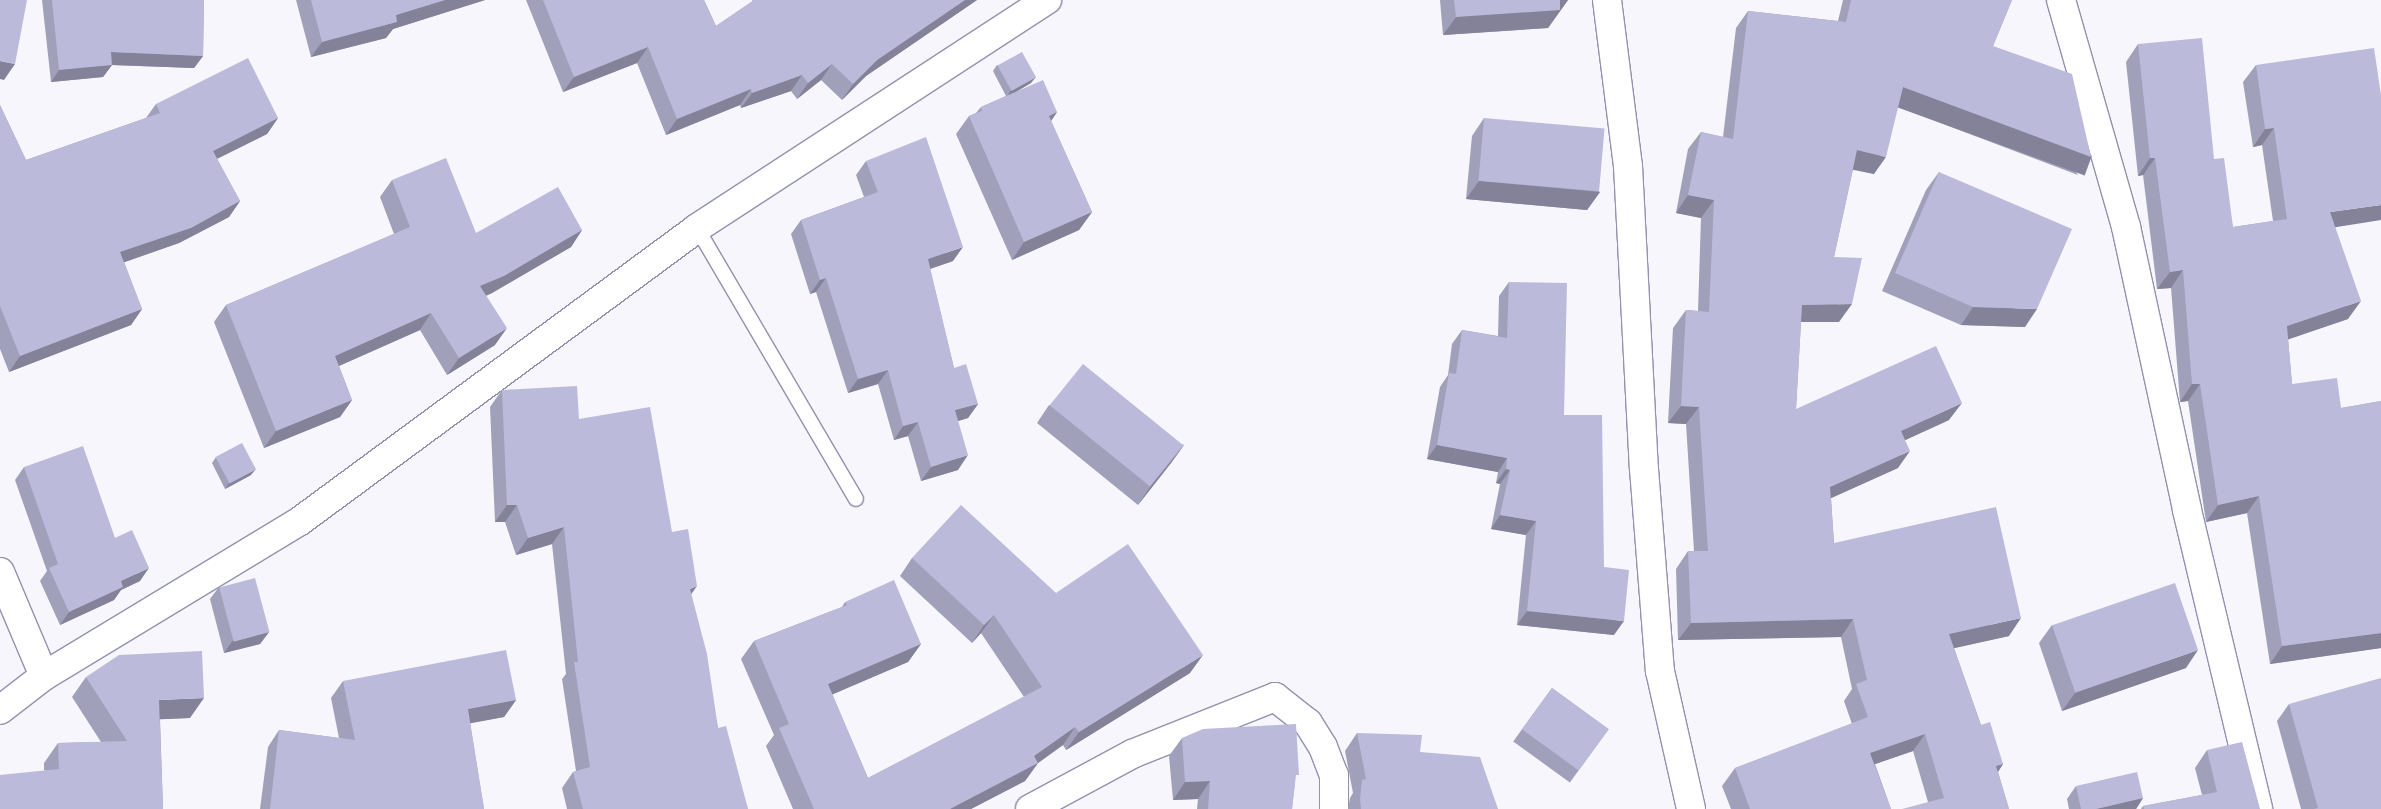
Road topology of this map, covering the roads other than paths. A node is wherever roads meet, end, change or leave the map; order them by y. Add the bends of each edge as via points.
1 (1047, 0) edge
2 (1607, 0) edge
3 (2061, 0) edge
4 (697, 228) junction
5 (856, 499) dead end
6 (0, 572) edge
7 (44, 676) junction
8 (0, 710) edge
9 (1030, 809) edge
10 (1334, 809) edge
11 (1691, 809) edge
12 (2258, 809) edge

1 - 4 street
2 - 11 street via 1628,166 1644,469 1660,671
3 - 12 street via 2126,227 2187,510
4 - 5 lane
4 - 7 street via 300,521
6 - 7 street
7 - 8 street
9 - 10 street via 1132,754 1275,697 1308,723 1323,747 1334,775

